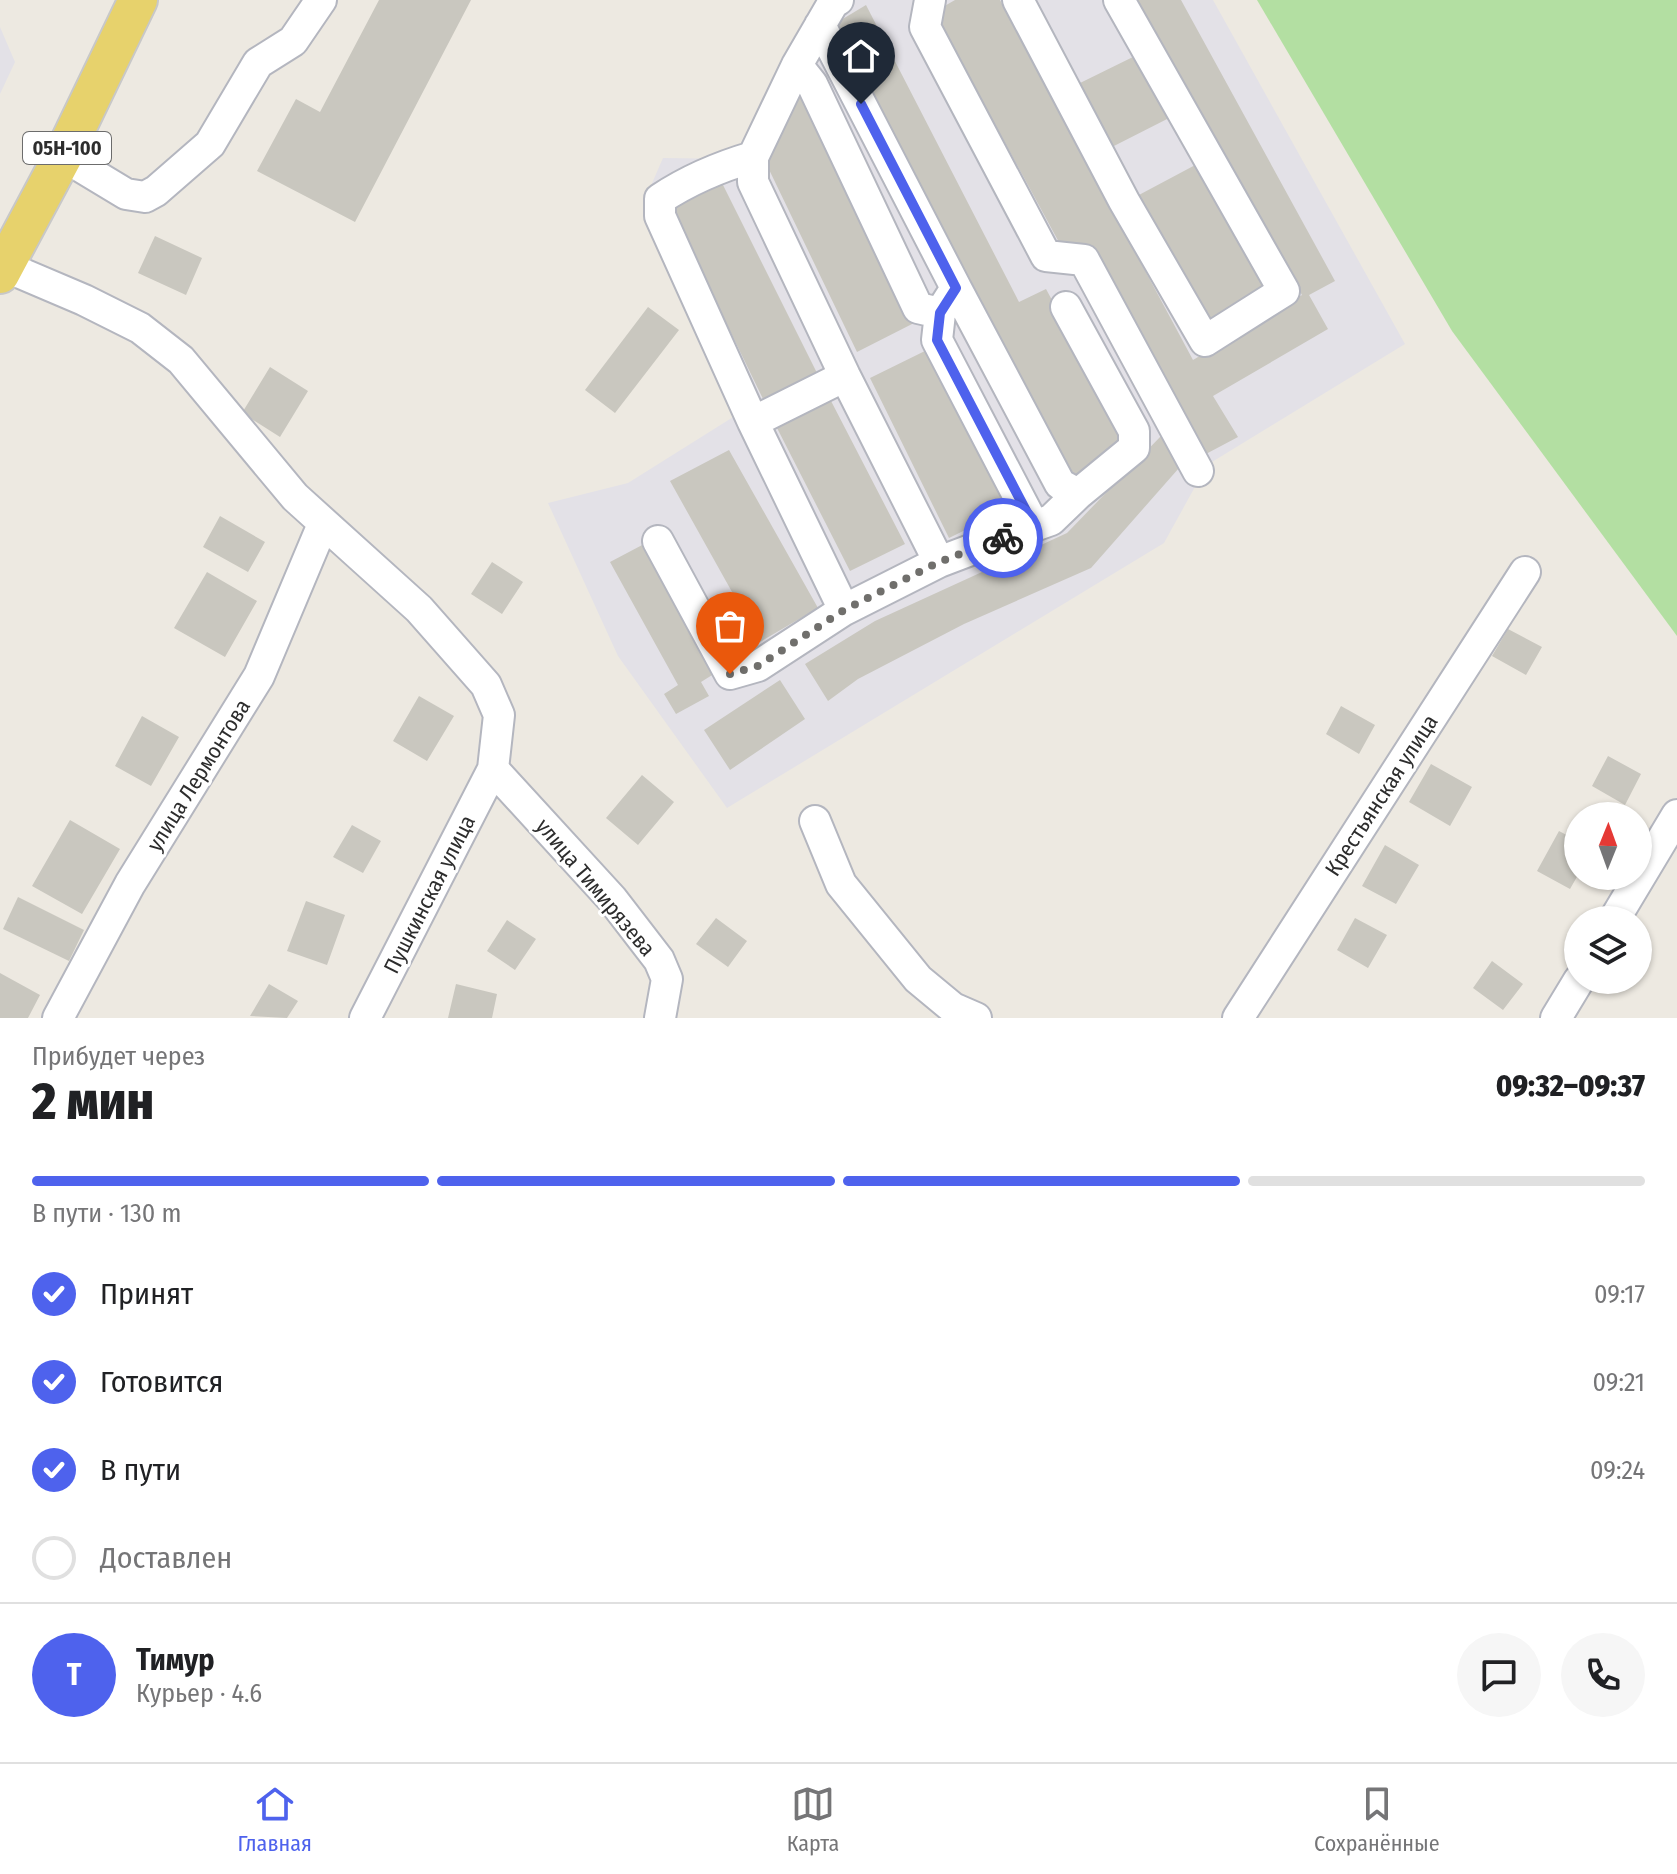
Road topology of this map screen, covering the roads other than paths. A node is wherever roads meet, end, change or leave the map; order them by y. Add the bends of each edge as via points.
1 (321, 0) edge
2 (838, 0) edge
3 (930, 0) edge
4 (1018, 0) edge
5 (1119, 0) edge
6 (126, 7) edge
7 (820, 25) junction
8 (797, 65) junction
9 (63, 156) junction
10 (753, 157) junction
11 (2, 270) edge
12 (948, 301) junction
13 (1066, 307) dead end
14 (845, 376) junction
15 (753, 422) junction
16 (1198, 471) dead end
17 (1078, 494) junction
18 (323, 524) junction
19 (1034, 526) junction
20 (658, 541) dead end
21 (939, 562) junction
22 (1525, 572) dead end
23 (844, 610) junction
24 (493, 769) junction
25 (1677, 815) edge
26 (815, 821) dead end
27 (1622, 906) edge
28 (1571, 994) edge
29 (959, 1015) edge
30 (58, 1018) edge
31 (365, 1018) edge
32 (660, 1018) edge
33 (1238, 1018) edge
34 (1556, 1018) edge

1 - 9 street via 293,41 258,63 210,144 156,191 145,197 126,194
2 - 7 street
3 - 16 street via 925,27 1046,256 1084,260
4 - 5 street via 1205,341 1284,291
6 - 9 main road, 05Н-100
7 - 8 street
7 - 12 street
8 - 10 street
8 - 12 street via 812,84 918,308
9 - 11 main road, 05Н-100
10 - 14 street via 753,182
10 - 15 street via 714,168 660,199 660,216
11 - 18 street via 84,300 140,328 181,360
12 - 17 street via 1060,484
12 - 19 street via 937,340
13 - 17 street via 1134,431 1134,448
14 - 15 street
14 - 21 street
15 - 23 street
17 - 19 street via 1051,520
18 - 24 street via 419,609 486,685 499,715
18 - 30 street, улица Лермонтова via 259,676 130,884
19 - 21 street
20 - 23 street via 730,674 758,666
21 - 23 street
22 - 33 street, Крестьянская улица
24 - 31 street, Пушкинская улица
24 - 32 street, улица Тимирязева via 612,899 659,960 667,979
25 - 27 street
26 - 29 street via 841,884 918,979
28 - 34 street

